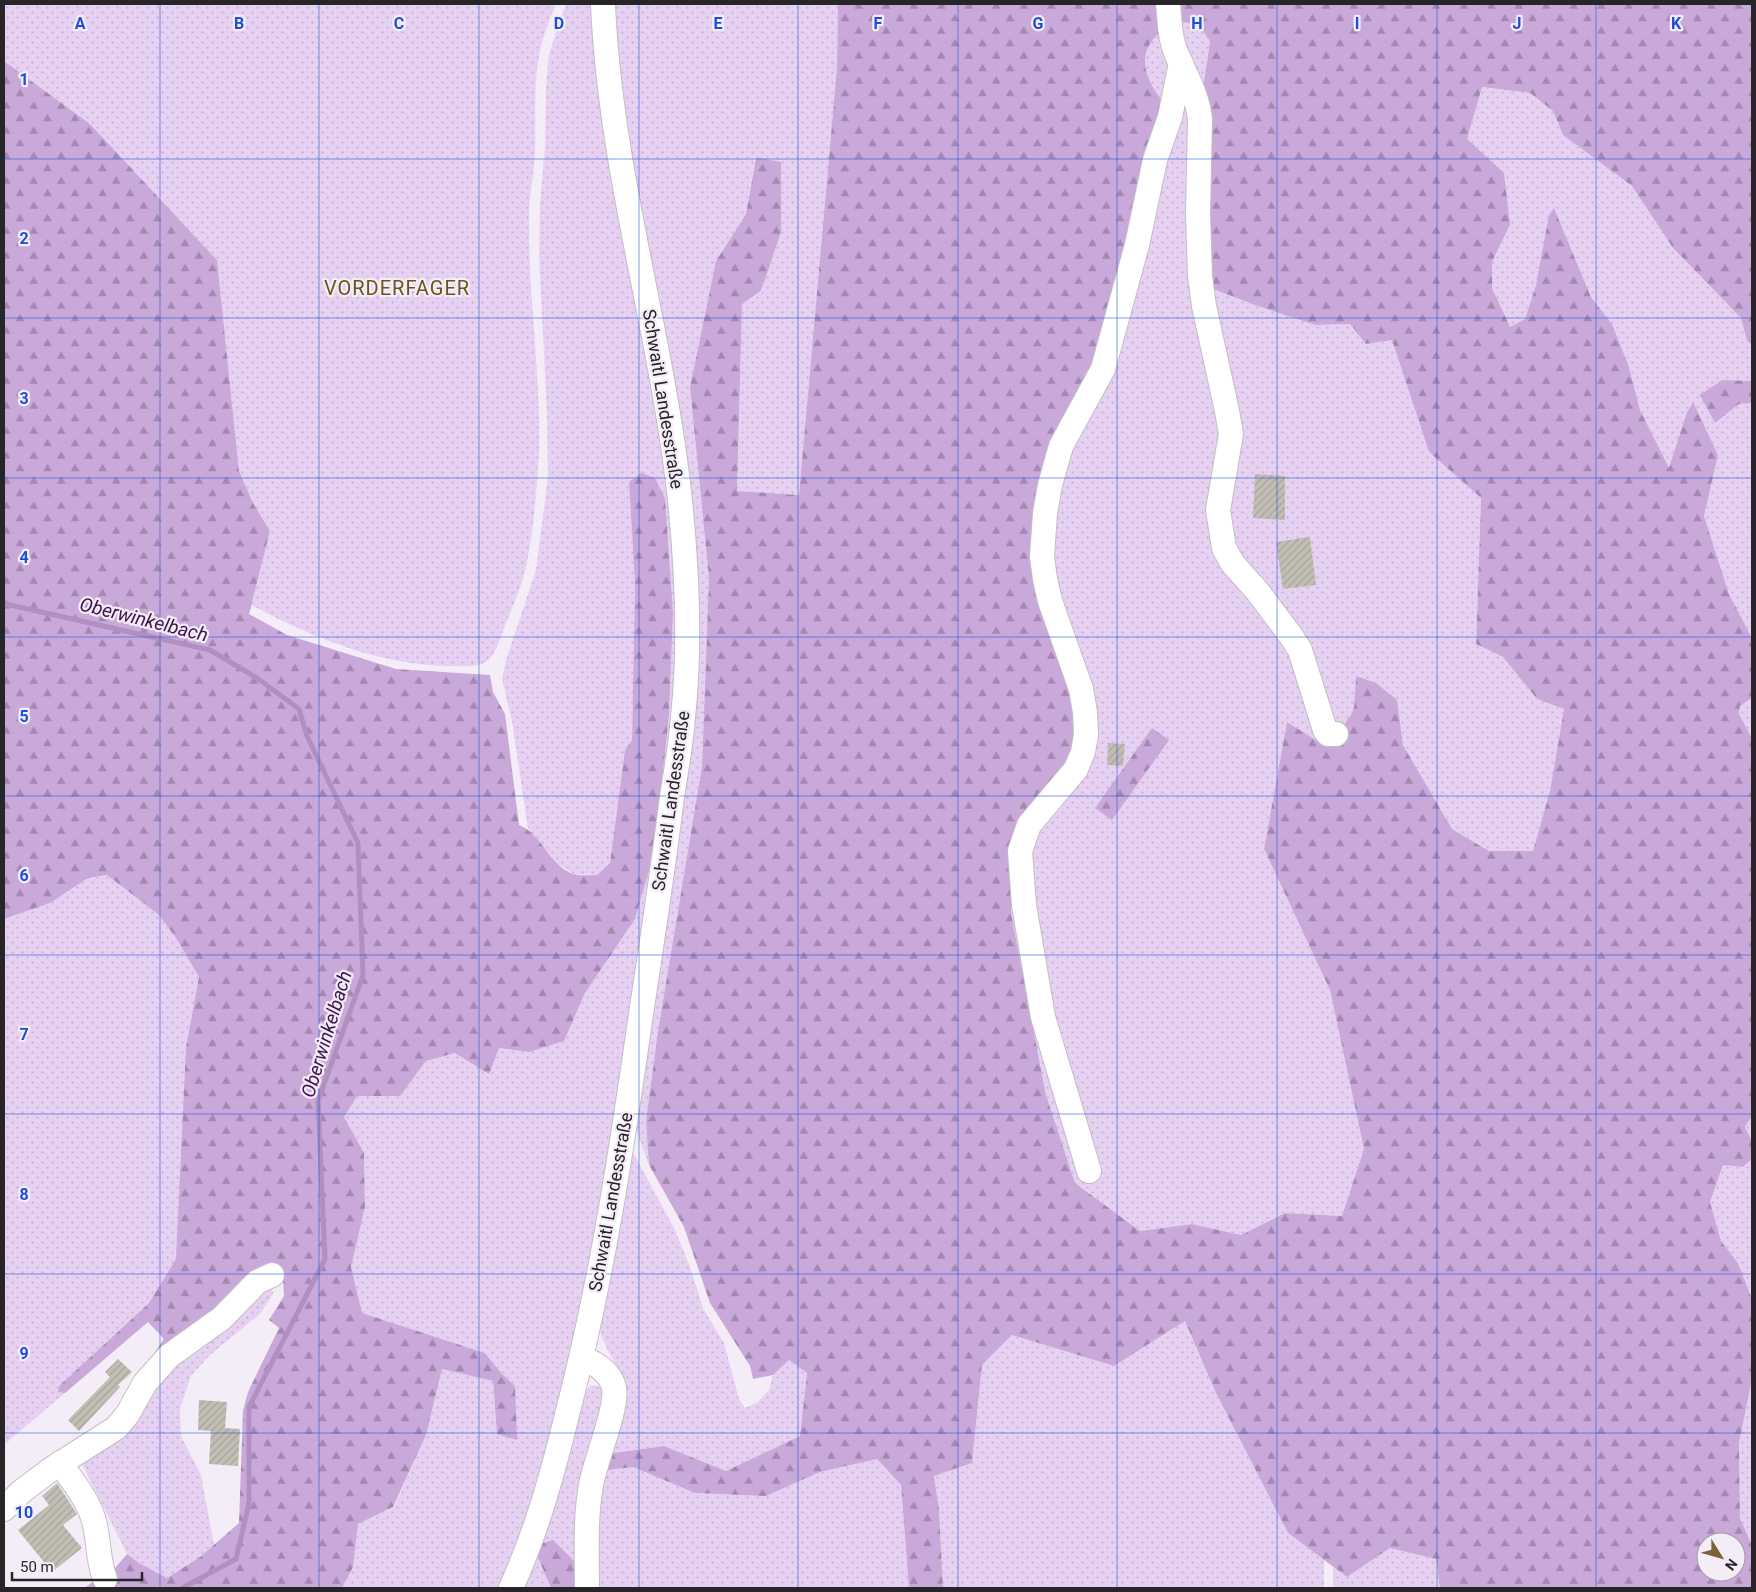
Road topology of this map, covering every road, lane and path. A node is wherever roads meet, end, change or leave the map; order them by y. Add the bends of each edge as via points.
1 (602, 4) edge
2 (1168, 4) edge
3 (1181, 63) junction
4 (1336, 734) dead end
5 (1089, 1171) dead end
6 (272, 1275) dead end
7 (582, 1358) junction
8 (60, 1463) junction
9 (4, 1509) edge
10 (105, 1579) dead end
11 (512, 1588) edge
12 (587, 1588) edge

1 - 7 street, Schwaitl Landesstraße via 615,135 667,405 678,482 687,626 684,715 669,821 623,1139
2 - 3 street via 1172,42
3 - 4 street via 1200,114 1200,276 1231,434 1218,510 1224,548 1233,564 1292,636 1300,650 1325,730 1328,734
3 - 5 street via 1170,117 1155,160 1137,246 1103,369 1061,446 1045,514 1042,556 1045,579 1081,689 1086,735 1076,769 1029,825 1020,851 1024,905 1043,1017
6 - 8 street via 257,1282 222,1318 169,1356 145,1383 121,1423 111,1432
7 - 11 street, Schwaitl Landesstraße via 547,1492
7 - 12 street via 609,1376 615,1393 591,1486
8 - 9 street
8 - 10 street via 90,1510

